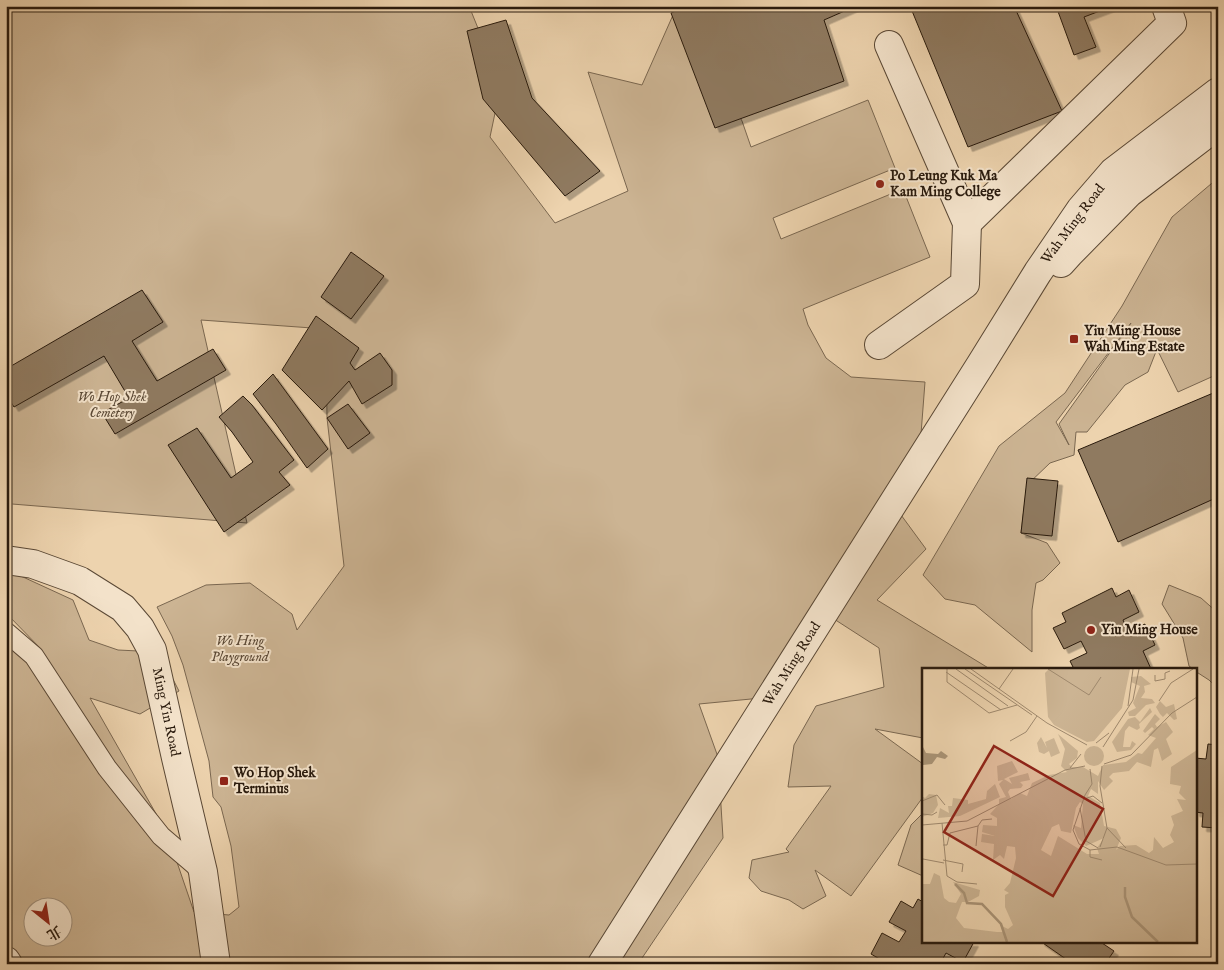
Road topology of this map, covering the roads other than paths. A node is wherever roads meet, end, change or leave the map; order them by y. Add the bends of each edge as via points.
1 (1166, 6) edge
2 (889, 45) dead end
3 (1218, 92) edge
4 (1218, 125) edge
5 (967, 223) junction
6 (879, 345) dead end
7 (981, 364) junction
8 (6, 560) edge
9 (6, 632) edge
10 (203, 872) junction
11 (212, 959) edge
12 (602, 964) edge

1 - 5 street via 1172,23
2 - 5 street
3 - 7 street, Wah Ming Road via 1113,172 1081,209
4 - 7 street, Wah Ming Road via 1122,199 1070,252
5 - 6 street via 965,284
7 - 12 street, Wah Ming Road
8 - 10 street, Ming Yin Road via 34,564 80,581 123,608 140,628 152,650
9 - 10 lane via 34,656 107,768 161,836
10 - 11 street, Ming Yin Road

